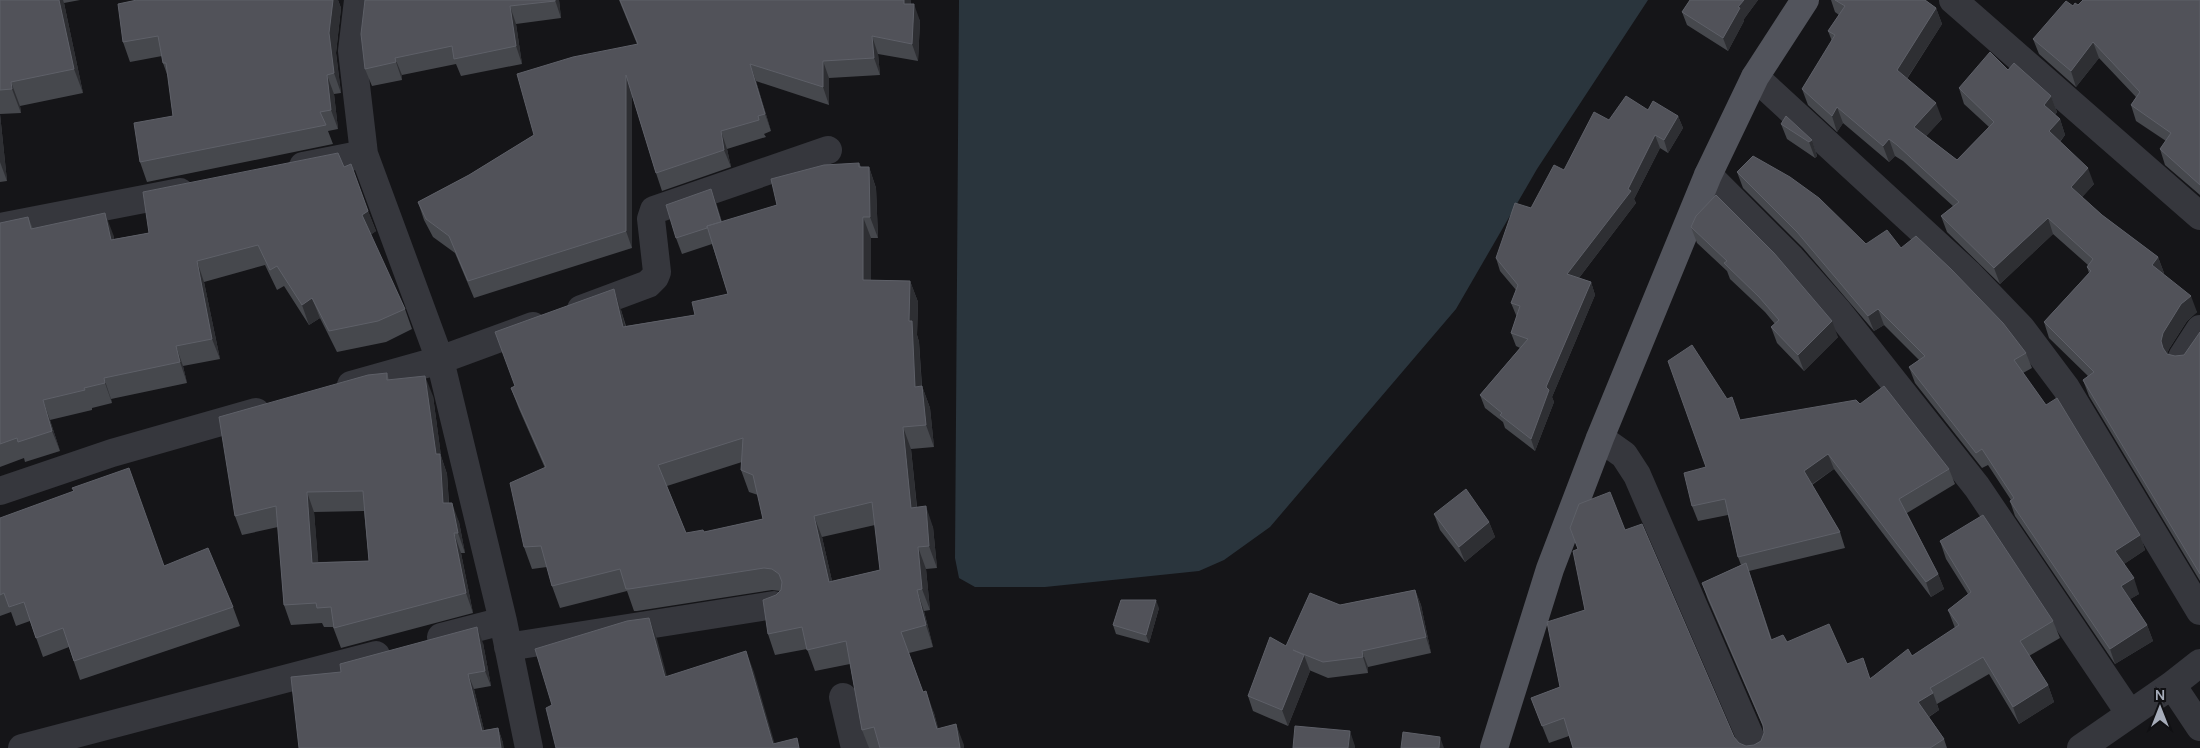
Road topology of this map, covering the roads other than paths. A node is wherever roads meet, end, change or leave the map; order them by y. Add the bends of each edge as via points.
1 (358, 0) edge
2 (1805, 0) edge
3 (1953, 0) edge
4 (1755, 78) junction
5 (828, 150) dead end
6 (364, 154) junction
7 (278, 171) edge
8 (1708, 175) junction
9 (202, 187) edge
10 (2200, 216) edge
11 (0, 227) edge
12 (2200, 329) edge
13 (2182, 357) edge
14 (440, 360) junction
15 (328, 392) edge
16 (281, 405) edge
17 (1600, 438) junction
18 (0, 491) edge
19 (774, 605) edge
20 (2200, 611) edge
21 (503, 621) junction
22 (508, 648) junction
23 (2200, 663) edge
24 (2172, 685) junction
25 (843, 697) dead end
26 (2130, 714) junction
27 (2200, 727) edge
28 (22, 748) edge
29 (529, 748) edge
30 (855, 748) edge
31 (1494, 748) edge
32 (1755, 748) edge
33 (2082, 748) edge

1 - 6 street via 352,51
2 - 4 main road
3 - 10 street
4 - 8 main road
4 - 20 street via 1968,273 2021,328 2066,388
5 - 14 street via 654,210 651,219 657,272 648,284
6 - 7 street
6 - 14 street
8 - 17 main road
8 - 26 street via 1791,258 1837,310 1977,487
9 - 11 street
12 - 13 street
14 - 15 street
14 - 21 street
16 - 18 street via 112,453
17 - 31 main road via 1550,570
17 - 32 street via 1624,455 1637,475
19 - 22 street
21 - 22 street
21 - 28 street
22 - 29 street
23 - 24 street
24 - 26 street
24 - 27 street
25 - 30 street
26 - 33 street

